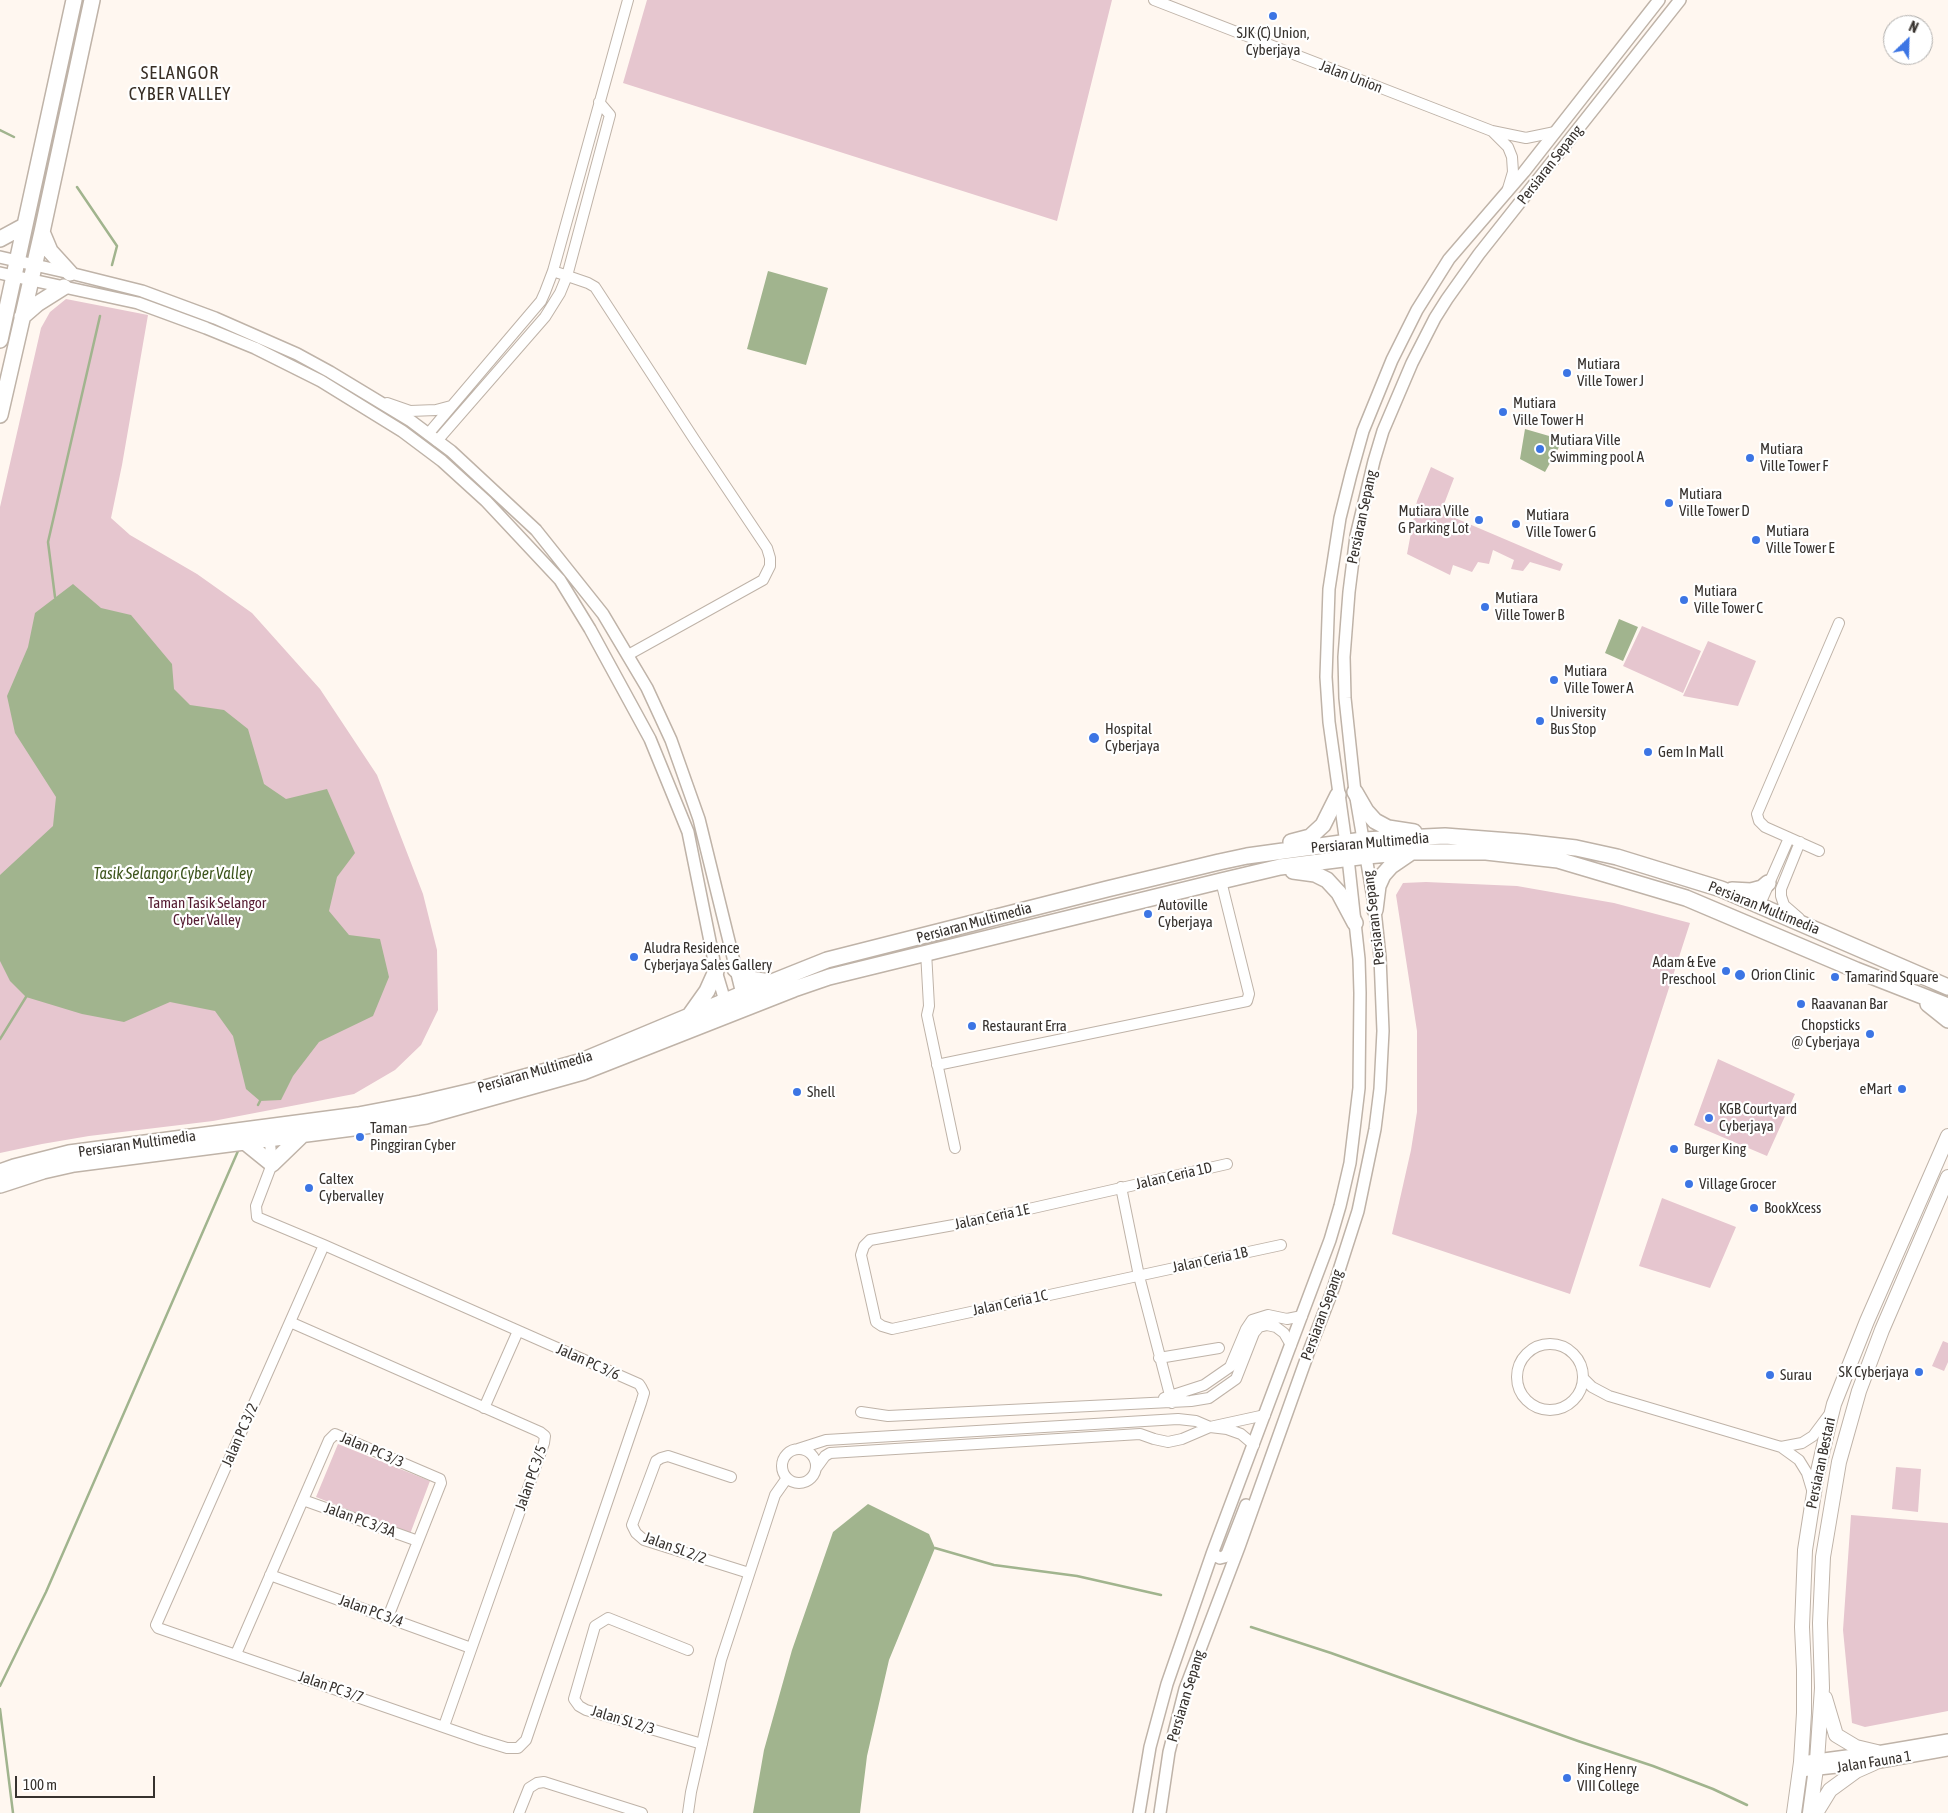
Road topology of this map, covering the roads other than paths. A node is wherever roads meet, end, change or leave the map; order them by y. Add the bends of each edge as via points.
1 (74, 0) edge
2 (92, 0) edge
3 (628, 0) edge
4 (1154, 0) edge
5 (1659, 0) edge
6 (1680, 0) edge
7 (599, 102) junction
8 (1492, 131) junction
9 (1555, 132) junction
10 (1506, 193) junction
11 (24, 226) junction
12 (42, 232) junction
13 (0, 239) edge
14 (0, 258) edge
15 (18, 261) junction
16 (34, 265) junction
17 (553, 270) junction
18 (70, 273) junction
19 (7, 275) edge
20 (567, 276) junction
21 (30, 280) junction
22 (64, 288) junction
23 (0, 311) edge
24 (22, 317) junction
25 (1, 334) edge
26 (374, 399) junction
27 (451, 406) junction
28 (0, 415) edge
29 (433, 437) junction
30 (1839, 623) dead end
31 (628, 655) junction
32 (1355, 792) junction
33 (1338, 794) junction
34 (1771, 830) junction
35 (1445, 836) junction
36 (1789, 838) junction
37 (1363, 840) junction
38 (1345, 842) junction
39 (1800, 842) junction
40 (1412, 852) junction
41 (1247, 856) junction
42 (1367, 856) junction
43 (1348, 858) junction
44 (1778, 863) junction
45 (1280, 867) junction
46 (1788, 871) junction
47 (1222, 880) junction
48 (1768, 884) junction
49 (1721, 888) junction
50 (1760, 904) junction
51 (1375, 910) junction
52 (1355, 923) junction
53 (1814, 928) junction
54 (1808, 949) junction
55 (926, 952) junction
56 (735, 969) junction
57 (716, 971) junction
58 (770, 982) junction
59 (1948, 987) edge
60 (1909, 991) junction
61 (742, 994) junction
62 (725, 1001) junction
63 (1948, 1006) edge
64 (689, 1016) junction
65 (1948, 1020) edge
66 (938, 1064) junction
67 (269, 1133) junction
68 (302, 1135) junction
69 (1948, 1136) edge
70 (246, 1142) junction
71 (955, 1148) dead end
72 (272, 1164) junction
73 (1227, 1164) dead end
74 (0, 1172) edge
75 (1948, 1178) edge
76 (0, 1185) edge
77 (1121, 1188) junction
78 (1928, 1221) junction
79 (1909, 1224) junction
80 (324, 1245) junction
81 (1281, 1245) dead end
82 (1139, 1276) junction
83 (1302, 1316) junction
84 (290, 1322) junction
85 (882, 1326) joint
86 (518, 1331) junction
87 (1291, 1345) junction
88 (1219, 1348) dead end
89 (1159, 1358) junction
90 (1584, 1379) junction
91 (1609, 1396) junction
92 (1577, 1397) junction
93 (1171, 1399) junction
94 (1834, 1404) junction
95 (484, 1408) junction
96 (862, 1412) dead end
97 (1265, 1415) junction
98 (1282, 1424) junction
99 (1210, 1427) junction
100 (1254, 1445) junction
101 (1781, 1447) junction
102 (798, 1449) junction
103 (817, 1467) junction
104 (731, 1476) dead end
105 (786, 1478) junction
106 (1814, 1494) junction
107 (302, 1500) junction
108 (1808, 1532) junction
109 (418, 1541) junction
110 (1824, 1546) junction
111 (1212, 1554) junction
112 (749, 1573) junction
113 (270, 1575) junction
114 (388, 1617) junction
115 (156, 1625) joint
116 (471, 1648) junction
117 (688, 1650) dead end
118 (236, 1654) junction
119 (1822, 1688) junction
120 (444, 1726) junction
121 (1948, 1740) edge
122 (702, 1744) junction
123 (507, 1748) joint
124 (1948, 1750) edge
125 (1876, 1758) junction
126 (1800, 1766) junction
127 (1817, 1766) junction
128 (519, 1813) edge
129 (642, 1813) edge
130 (688, 1813) edge
131 (1139, 1813) edge
132 (1160, 1813) edge
133 (1794, 1813) edge
134 (1810, 1813) edge
135 (1816, 1813) edge

1 - 11 main road
2 - 12 main road
3 - 7 street
4 - 8 street, Jalan Union
5 - 9 street, Persiaran Sepang
6 - 32 street, Persiaran Sepang via 1447,299 1414,358 1386,423 1363,503 1348,592 1345,690
7 - 17 street
7 - 20 street via 610,114
8 - 9 street, Jalan Union via 1526,138
8 - 10 street, Jalan Union via 1508,146 1512,158
9 - 10 street, Persiaran Sepang
10 - 33 street, Persiaran Sepang via 1449,259 1417,310 1363,431 1333,555 1329,589 1326,677
11 - 13 main road
11 - 15 main road
12 - 16 main road
12 - 18 main road via 50,250
14 - 15 street
15 - 16 street
15 - 19 main road
16 - 18 street
16 - 21 main road
17 - 20 street
17 - 27 street via 541,301
18 - 26 street via 142,291 215,318 297,354
19 - 21 street
19 - 25 main road
20 - 29 street via 545,317
20 - 31 street via 596,287 767,548 770,558 763,580
21 - 22 street
21 - 24 main road
22 - 24 main road
22 - 57 street via 138,303 289,364 402,431 486,500 560,580 650,739 688,832
23 - 25 main road
24 - 28 main road
26 - 27 street via 410,411
26 - 29 street
27 - 29 street
29 - 31 street via 536,530 603,614
30 - 34 street via 1758,809 1759,821
31 - 56 street via 671,740 699,819
32 - 35 main road via 1375,821 1388,828
32 - 37 street, Persiaran Sepang
33 - 38 street, Persiaran Sepang
33 - 41 main road via 1323,825 1310,837
34 - 36 street
34 - 44 street via 1779,845
35 - 37 main road, Persiaran Multimedia
35 - 49 main road, Persiaran Multimedia via 1576,848
36 - 39 street
36 - 44 street
37 - 38 main road, Persiaran Multimedia
37 - 42 street, Persiaran Sepang
38 - 41 main road, Persiaran Multimedia
38 - 43 street, Persiaran Sepang
39 - 46 street
39 - 46 street via 1818,850 1803,855
40 - 42 main road, Persiaran Multimedia
40 - 51 main road via 1383,875
40 - 54 main road, Persiaran Multimedia via 1486,852 1558,860 1686,898
41 - 58 main road, Persiaran Multimedia via 827,960
42 - 43 main road, Persiaran Multimedia
42 - 51 street, Persiaran Sepang
43 - 45 main road, Persiaran Multimedia
43 - 52 street, Persiaran Sepang
44 - 48 street
45 - 47 main road, Persiaran Multimedia
45 - 52 main road via 1315,874 1327,880 1339,893
46 - 53 street via 1781,889 1784,905
47 - 55 main road, Persiaran Multimedia
47 - 66 street via 1249,994 1247,1001
48 - 49 main road via 1752,891
48 - 50 street
49 - 50 main road, Persiaran Multimedia
50 - 53 main road, Persiaran Multimedia
50 - 54 main road via 1756,915 1759,919 1793,935
51 - 98 street, Persiaran Sepang via 1383,1031 1374,1139 1347,1246
52 - 83 street, Persiaran Sepang via 1361,1030 1355,1126 1340,1206
53 - 59 main road, Persiaran Multimedia
54 - 60 main road, Persiaran Multimedia
55 - 66 street via 927,1016
55 - 68 main road, Persiaran Multimedia via 803,986 558,1080 426,1116
56 - 58 main road via 750,979
56 - 61 street
57 - 62 street
57 - 64 main road via 707,991
58 - 61 main road, Persiaran Multimedia
60 - 63 main road, Persiaran Multimedia
60 - 65 main road
61 - 62 main road, Persiaran Multimedia
62 - 64 main road, Persiaran Multimedia
64 - 67 main road, Persiaran Multimedia via 579,1062 420,1103
66 - 71 street
67 - 68 main road, Persiaran Multimedia
67 - 70 main road, Persiaran Multimedia
67 - 72 street, Jalan PC 3/6
67 - 74 main road, Persiaran Multimedia via 69,1153
68 - 72 main road
69 - 79 main road, Persiaran Bestari
70 - 72 main road
70 - 76 main road, Persiaran Multimedia via 74,1164
72 - 80 street, Jalan PC 3/6 via 256,1206 257,1217
73 - 77 street, Jalan Ceria 1D
75 - 78 main road, Persiaran Bestari
77 - 82 street
77 - 85 street, Jalan Ceria 1E via 976,1221 870,1240 861,1255 876,1322
78 - 79 main road
78 - 110 main road, Persiaran Bestari via 1859,1391 1839,1462
79 - 94 main road, Persiaran Bestari
80 - 84 street, Jalan PC 3/2
80 - 86 street, Jalan PC 3/6
81 - 82 street, Jalan Ceria 1B
82 - 85 street, Jalan Ceria 1C via 892,1328
82 - 89 street
83 - 87 street, Persiaran Sepang
83 - 93 street via 1287,1319 1268,1316 1252,1320 1230,1367 1204,1386
84 - 95 street, Jalan PC 3/5
84 - 115 street, Jalan PC 3/2
86 - 95 street
86 - 123 street, Jalan PC 3/6 via 639,1384 644,1393 526,1740 518,1748
87 - 93 street via 1276,1327 1259,1327 1240,1373 1231,1383 1209,1398
87 - 97 street, Persiaran Sepang
88 - 89 street
89 - 93 street
90 - 91 street
90 - 92 street
90 - 92 street via 1576,1356 1552,1344 1534,1348 1521,1360 1517,1378 1522,1395 1536,1407 1544,1410 1562,1408
91 - 92 street via 1588,1394
91 - 101 street
93 - 96 street via 1154,1403 888,1416
94 - 101 street via 1813,1436
94 - 106 main road, Persiaran Bestari
95 - 116 street, Jalan PC 3/5 via 545,1436
97 - 99 street
97 - 100 street, Persiaran Sepang
98 - 111 street via 1227,1554 1224,1558
98 - 132 street, Persiaran Sepang via 1185,1688 1169,1752
99 - 100 street via 1241,1434
99 - 102 street via 1178,1419 826,1440
99 - 103 street via 1168,1442 1140,1434 830,1453
100 - 111 street, Persiaran Sepang
101 - 106 street via 1799,1460
102 - 103 street via 812,1454
102 - 105 street via 789,1452 783,1460 782,1470
103 - 105 street via 813,1477 805,1483 795,1483
104 - 112 street, Jalan SL 2/2 via 668,1456 661,1458 656,1461 632,1526 644,1540
105 - 112 street via 775,1494
106 - 108 main road, Persiaran Bestari
107 - 109 street, Jalan PC 3/3A
107 - 109 street, Jalan PC 3/3 via 329,1440 335,1434 440,1478
107 - 113 street, Jalan PC 3/3
108 - 110 main road via 1814,1543
108 - 126 main road, Persiaran Bestari via 1803,1581 1804,1713
109 - 114 street, Jalan PC 3/3
110 - 119 main road, Persiaran Bestari
111 - 131 street, Persiaran Sepang via 1166,1684 1150,1747
112 - 122 street via 721,1660
113 - 114 street, Jalan PC 3/4
113 - 118 street, Jalan PC 3/3
114 - 116 street, Jalan PC 3/4
115 - 118 street, Jalan PC 3/7
116 - 120 street, Jalan PC 3/5
117 - 122 street, Jalan SL 2/3 via 608,1618 595,1626 574,1699 586,1710
118 - 120 street, Jalan PC 3/7
119 - 125 main road via 1836,1734
119 - 127 main road, Persiaran Bestari
120 - 123 street, Jalan PC 3/7
121 - 125 street, Jalan Fauna 1
122 - 130 street
124 - 125 street, Jalan Fauna 1
125 - 127 street, Jalan Fauna 1
125 - 135 main road via 1835,1787
126 - 127 street, Jalan Fauna 1
126 - 133 main road, Persiaran Bestari
127 - 134 main road, Persiaran Bestari
128 - 129 street via 529,1788 544,1782

